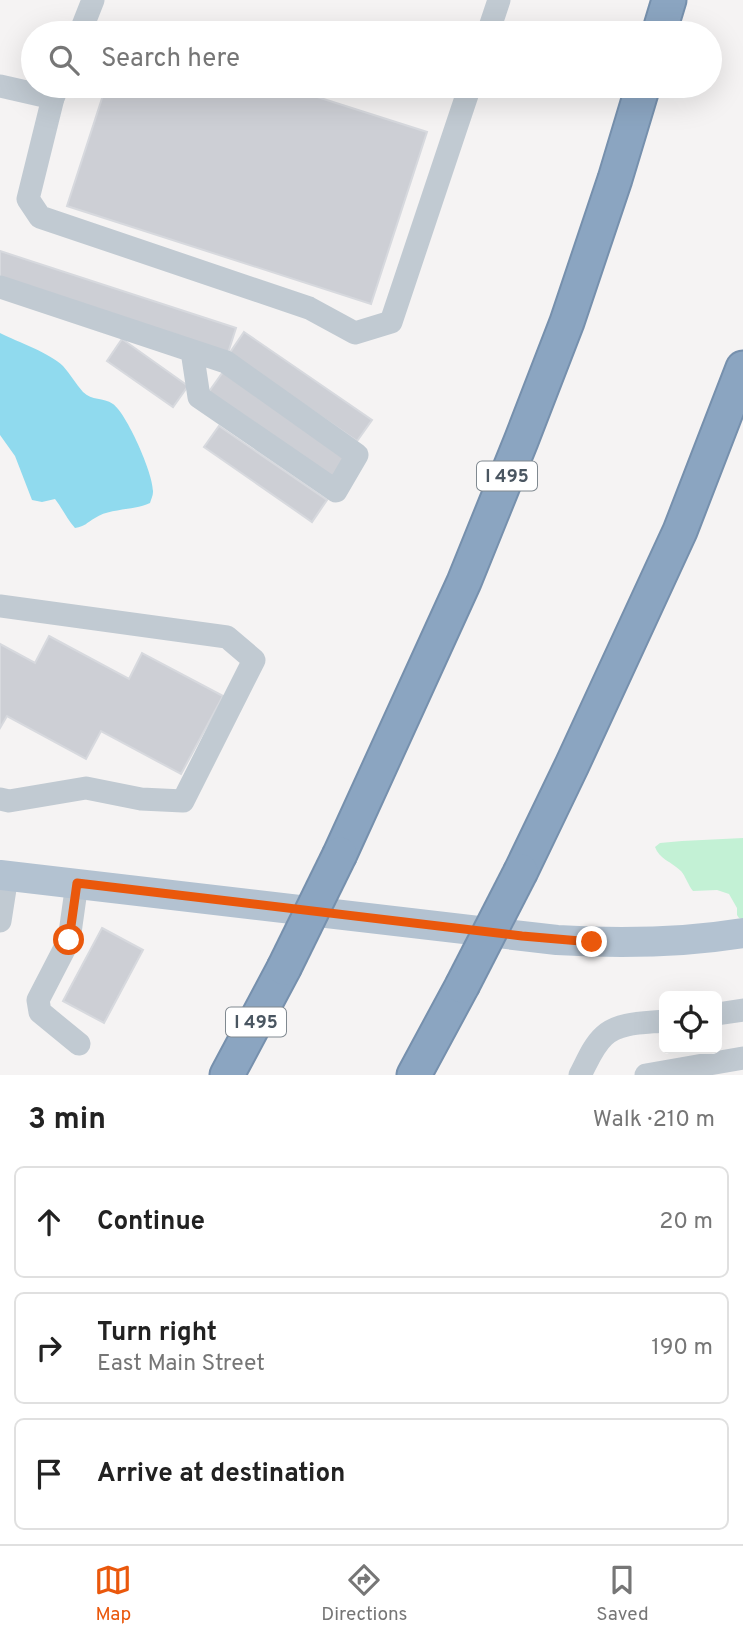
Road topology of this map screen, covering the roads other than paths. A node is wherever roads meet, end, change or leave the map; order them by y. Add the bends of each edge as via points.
1 (93, 0) edge
2 (499, 0) edge
3 (669, 0) edge
4 (84, 21) edge
5 (492, 21) edge
6 (663, 21) edge
7 (0, 86) edge
8 (21, 88) edge
9 (53, 98) edge
10 (466, 98) edge
11 (639, 98) edge
12 (0, 287) edge
13 (192, 351) junction
14 (743, 368) edge
15 (0, 606) edge
16 (0, 799) edge
17 (3, 875) edge
18 (77, 883) junction
19 (0, 921) edge
20 (743, 933) edge
21 (743, 1010) edge
22 (722, 1013) edge
23 (659, 1022) edge
24 (79, 1044) dead end
25 (743, 1058) edge
26 (227, 1075) edge
27 (414, 1075) edge
28 (580, 1075) edge
29 (646, 1075) edge

1 - 4 lane
2 - 5 lane
3 - 6 highway
7 - 8 lane
9 - 10 lane via 28,199 40,217 309,309 355,333 391,322
11 - 26 highway, I 495, bridge via 571,309 464,582 340,854
12 - 13 lane
13 - 13 lane via 226,362 357,455 336,491 199,397
14 - 27 highway, bridge via 680,531 572,765
15 - 16 lane via 227,638 254,660 183,801 141,799 86,788
17 - 18 main road
17 - 19 lane
18 - 20 main road via 557,940 662,942
18 - 24 lane via 69,940 38,1000 40,1012
21 - 22 lane
23 - 28 lane via 618,1027 605,1035
25 - 29 lane

